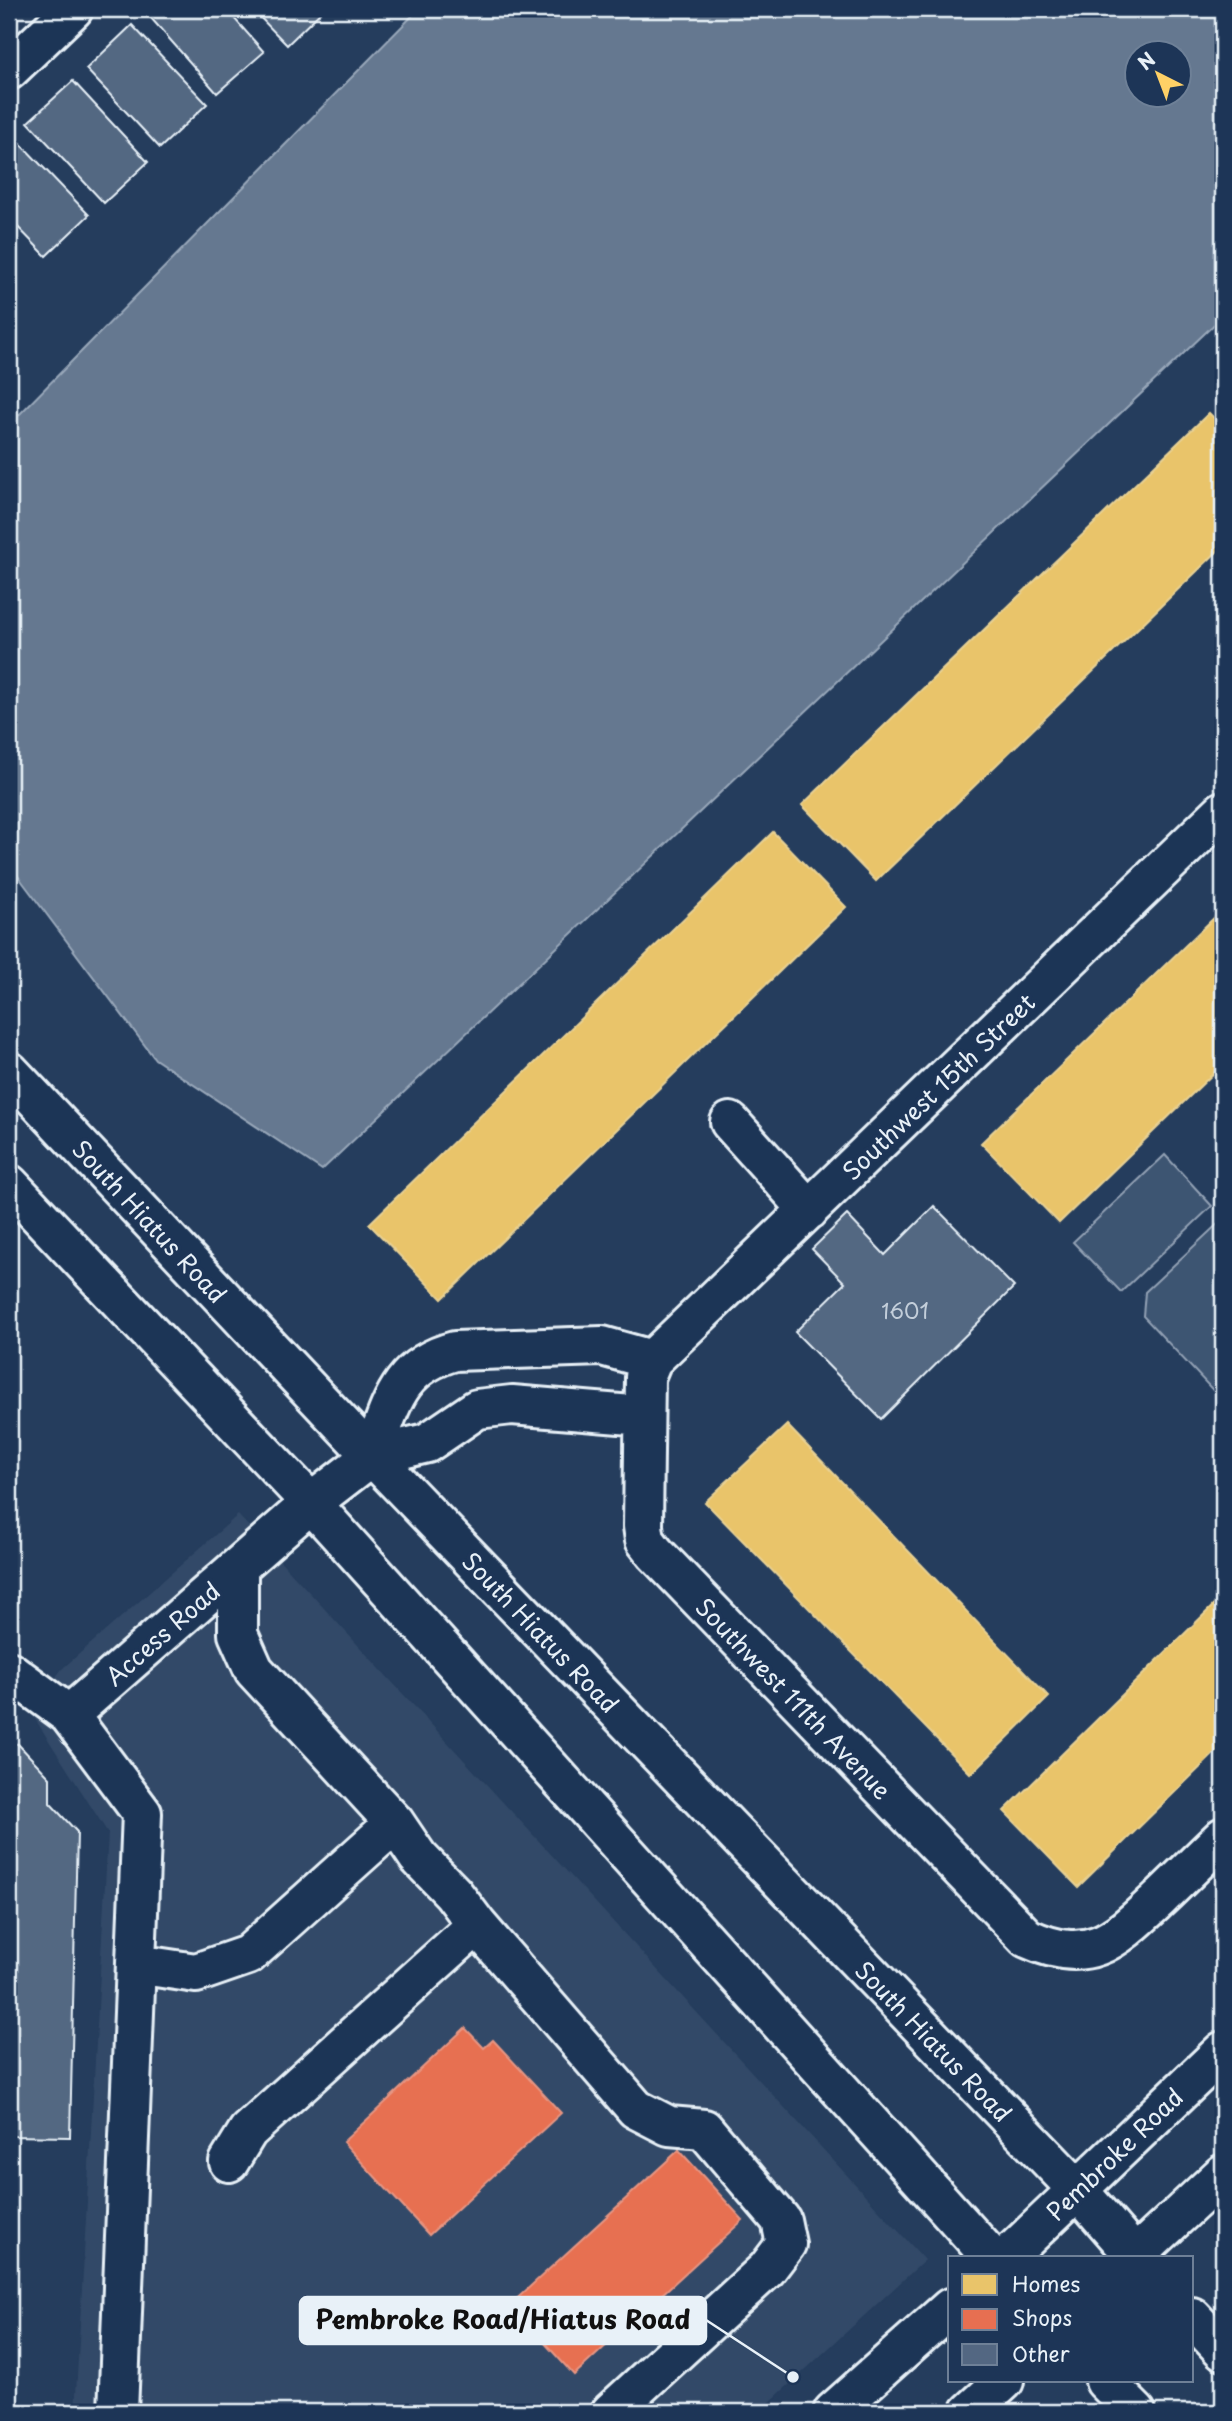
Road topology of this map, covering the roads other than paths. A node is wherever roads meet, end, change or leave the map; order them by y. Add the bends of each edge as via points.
1 (73, 9) edge
2 (9, 70) edge
3 (1223, 811) edge
4 (9, 1071) edge
5 (730, 1122) dead end
6 (9, 1184) edge
7 (809, 1210) junction
8 (648, 1368) junction
9 (644, 1416) junction
10 (372, 1456) junction
11 (311, 1503) junction
12 (238, 1567) junction
13 (9, 1671) edge
14 (69, 1715) junction
15 (395, 1822) junction
16 (1223, 1837) edge
17 (477, 1925) junction
18 (136, 1964) junction
19 (1223, 2051) edge
20 (229, 2162) dead end
21 (1223, 2174) edge
22 (1077, 2189) junction
23 (990, 2256) edge
24 (1008, 2256) edge
25 (1133, 2256) edge
26 (1137, 2256) edge
27 (948, 2310) edge
28 (1194, 2318) edge
29 (1223, 2350) edge
30 (1003, 2382) edge
31 (1106, 2382) edge
32 (118, 2412) edge
33 (611, 2412) edge
34 (833, 2412) edge
35 (970, 2412) edge
36 (1136, 2412) edge

1 - 2 main road
3 - 7 main road, Southwest 15th Street
4 - 10 main road, South Hiatus Road
5 - 7 main road
6 - 11 main road
7 - 8 main road, Southwest 15th Street
8 - 9 main road, Southwest 111th Avenue
8 - 10 main road via 602,1346 455,1351 435,1356 399,1387
9 - 10 main road via 512,1405 477,1409 427,1443
9 - 16 main road, Southwest 111th Avenue via 645,1540 1027,1938 1049,1949 1071,1951 1096,1947 1119,1936
10 - 11 main road
10 - 22 main road, South Hiatus Road
11 - 12 main road, Access Road
11 - 23 main road
12 - 14 main road, Access Road
12 - 15 main road via 238,1634 254,1671
13 - 14 main road
14 - 18 main road via 142,1813
15 - 17 main road via 418,1857
15 - 18 main road via 248,1955 196,1973
17 - 20 main road via 248,2131
17 - 33 main road via 636,2109 669,2126 704,2129 781,2220 786,2244 767,2269
18 - 32 main road
19 - 22 main road, Pembroke Road
21 - 26 main road
22 - 24 main road, Pembroke Road
22 - 25 main road, South Hiatus Road
27 - 34 main road
28 - 29 main road
30 - 35 main road
31 - 36 main road

